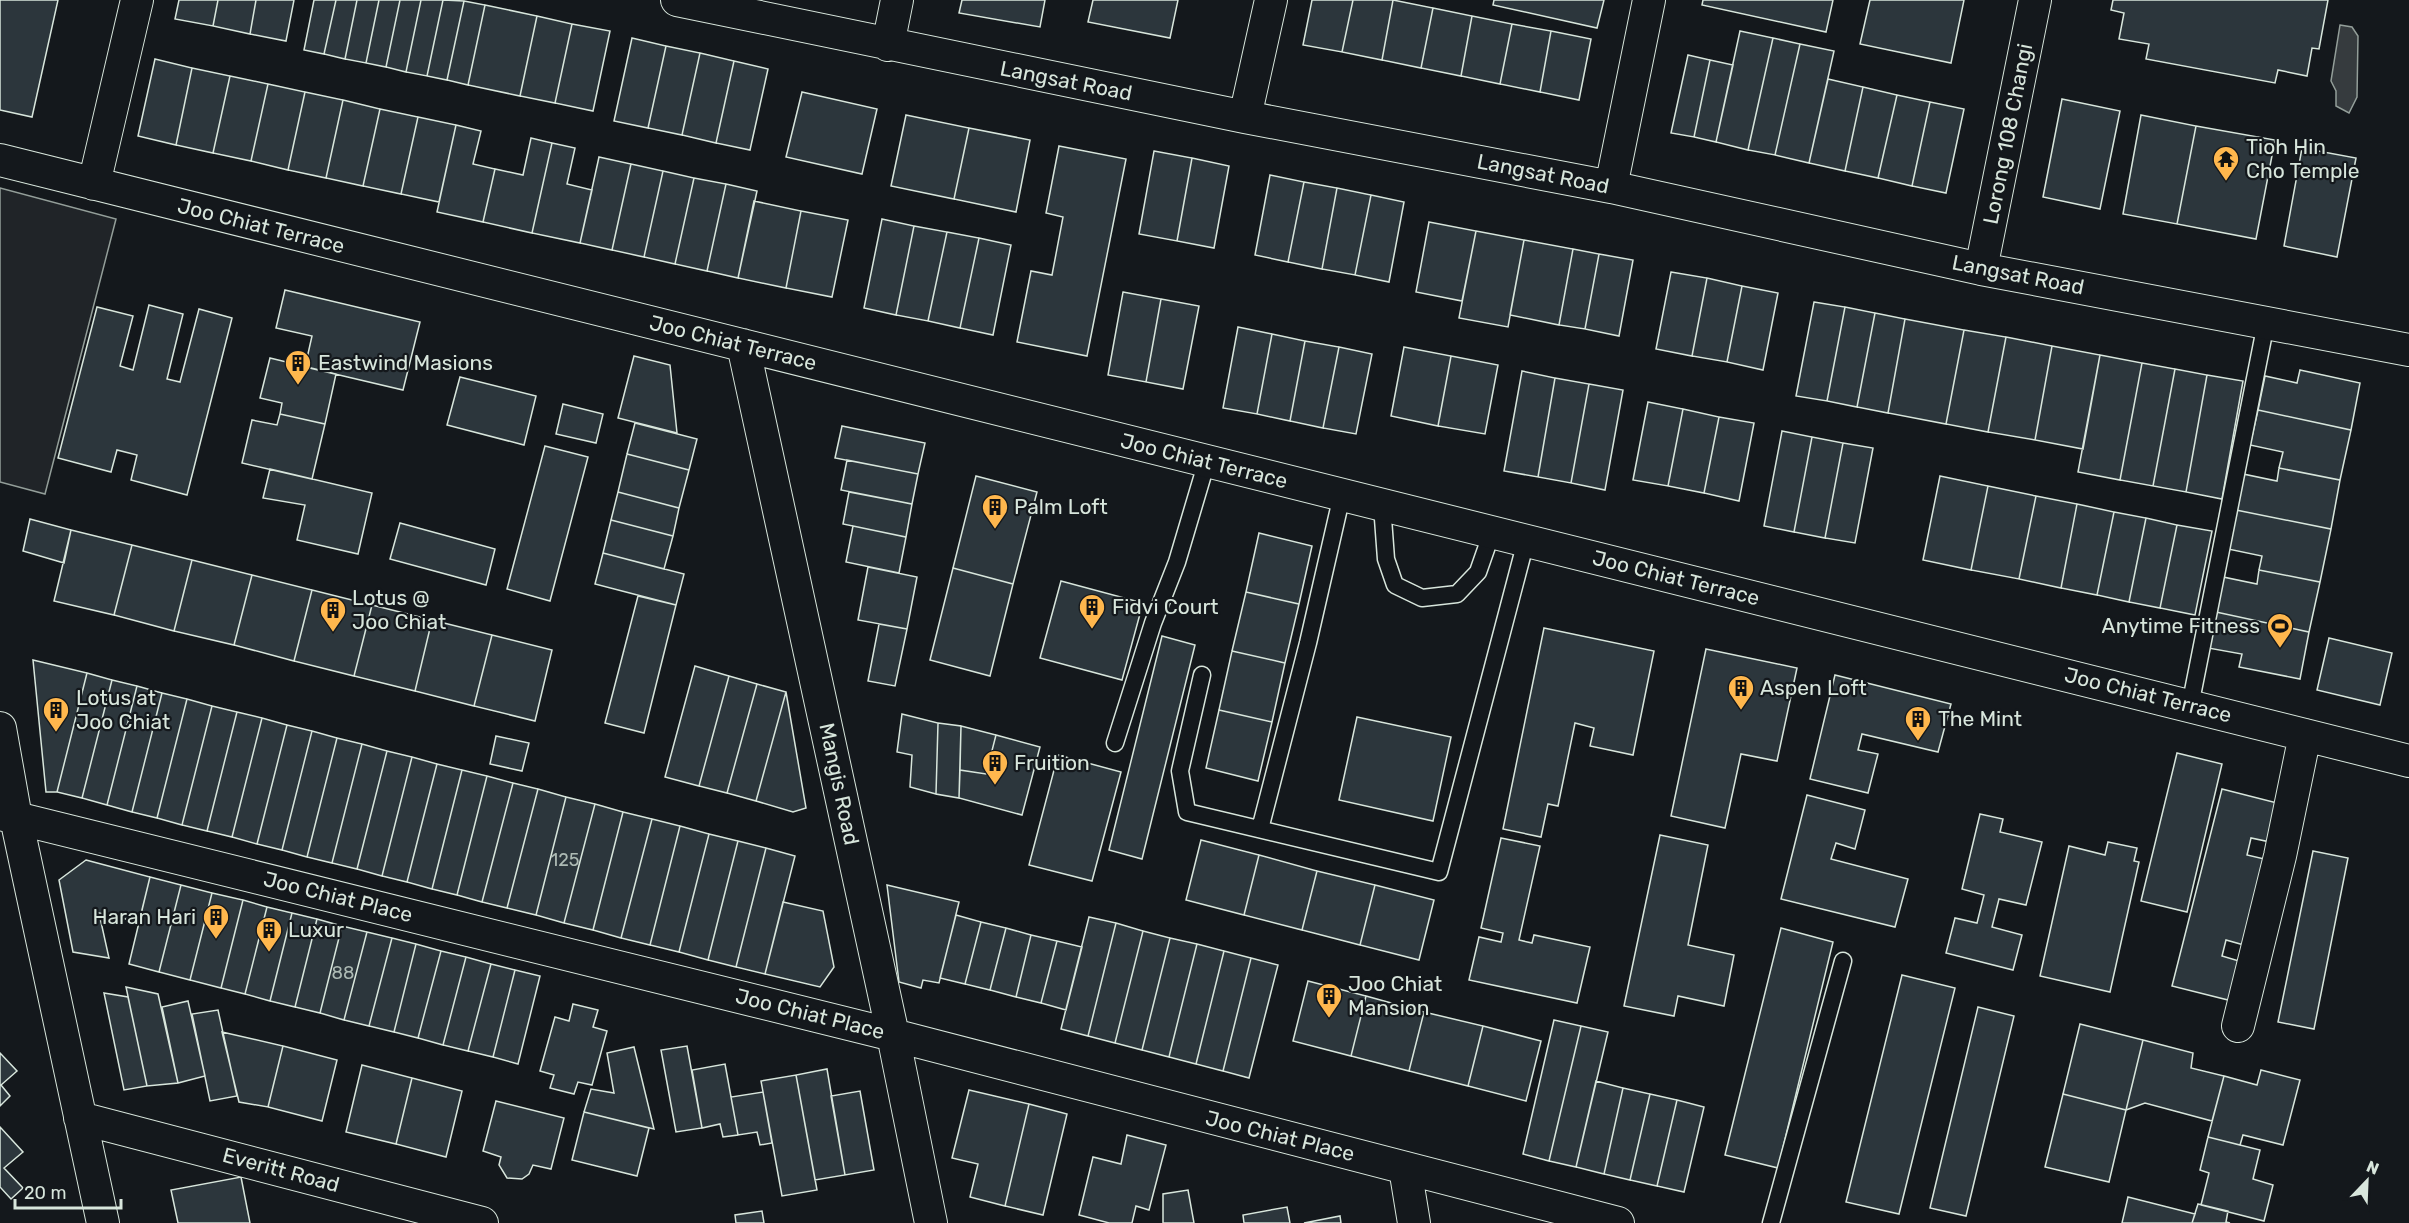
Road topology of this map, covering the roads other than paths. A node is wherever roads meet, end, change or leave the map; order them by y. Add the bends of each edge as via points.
1 (137, 0) edge
2 (676, 0) edge
3 (897, 0) edge
4 (1271, 0) edge
5 (1649, 0) edge
6 (2036, 0) edge
7 (888, 45) junction
8 (1245, 117) junction
9 (0, 160) edge
10 (94, 184) junction
11 (1611, 187) junction
12 (1981, 269) junction
13 (2266, 323) junction
14 (743, 345) junction
15 (2409, 350) edge
16 (1207, 461) junction
17 (1342, 495) junction
18 (1382, 505) junction
19 (1492, 532) junction
20 (1526, 541) junction
21 (1202, 675) dead end
22 (2190, 706) junction
23 (0, 728) edge
24 (2305, 735) junction
25 (1115, 743) dead end
26 (2409, 761) edge
27 (8, 816) edge
28 (1260, 829) junction
29 (1843, 961) dead end
30 (2238, 1026) dead end
31 (893, 1035) junction
32 (80, 1118) junction
33 (1405, 1168) junction
34 (1570, 1217) edge
35 (103, 1223) edge
36 (482, 1223) edge
37 (931, 1223) edge
38 (1414, 1223) edge
39 (1617, 1223) edge
40 (1771, 1223) edge

1 - 10 street
2 - 7 street, Langsat Road
3 - 7 street
4 - 8 street
5 - 11 street
6 - 12 street, Lorong 108 Changi
7 - 8 street, Langsat Road
8 - 11 street, Langsat Road
9 - 10 street, Joo Chiat Terrace
10 - 14 street, Joo Chiat Terrace
11 - 12 street, Langsat Road
12 - 13 street, Langsat Road
13 - 15 street, Langsat Road
13 - 22 lane
14 - 16 street, Joo Chiat Terrace
14 - 31 street, Mangis Road
16 - 17 street, Joo Chiat Terrace
16 - 25 lane
17 - 18 street, Joo Chiat Terrace
17 - 28 lane
18 - 19 street, Joo Chiat Terrace
18 - 19 lane via 1386,559 1395,585 1422,598 1457,594 1478,572
19 - 20 street, Joo Chiat Terrace
20 - 22 street, Joo Chiat Terrace
20 - 28 lane via 1439,872
21 - 28 lane via 1180,771 1187,812
22 - 24 street, Joo Chiat Terrace
23 - 27 street
24 - 26 street, Joo Chiat Terrace
24 - 30 street
27 - 31 street, Joo Chiat Place
27 - 32 street
29 - 40 lane
31 - 33 street, Joo Chiat Place
31 - 37 street, Mangis Road
32 - 35 street
32 - 36 street, Everitt Road
33 - 34 street, Joo Chiat Place
33 - 38 street
34 - 39 street, Joo Chiat Place

